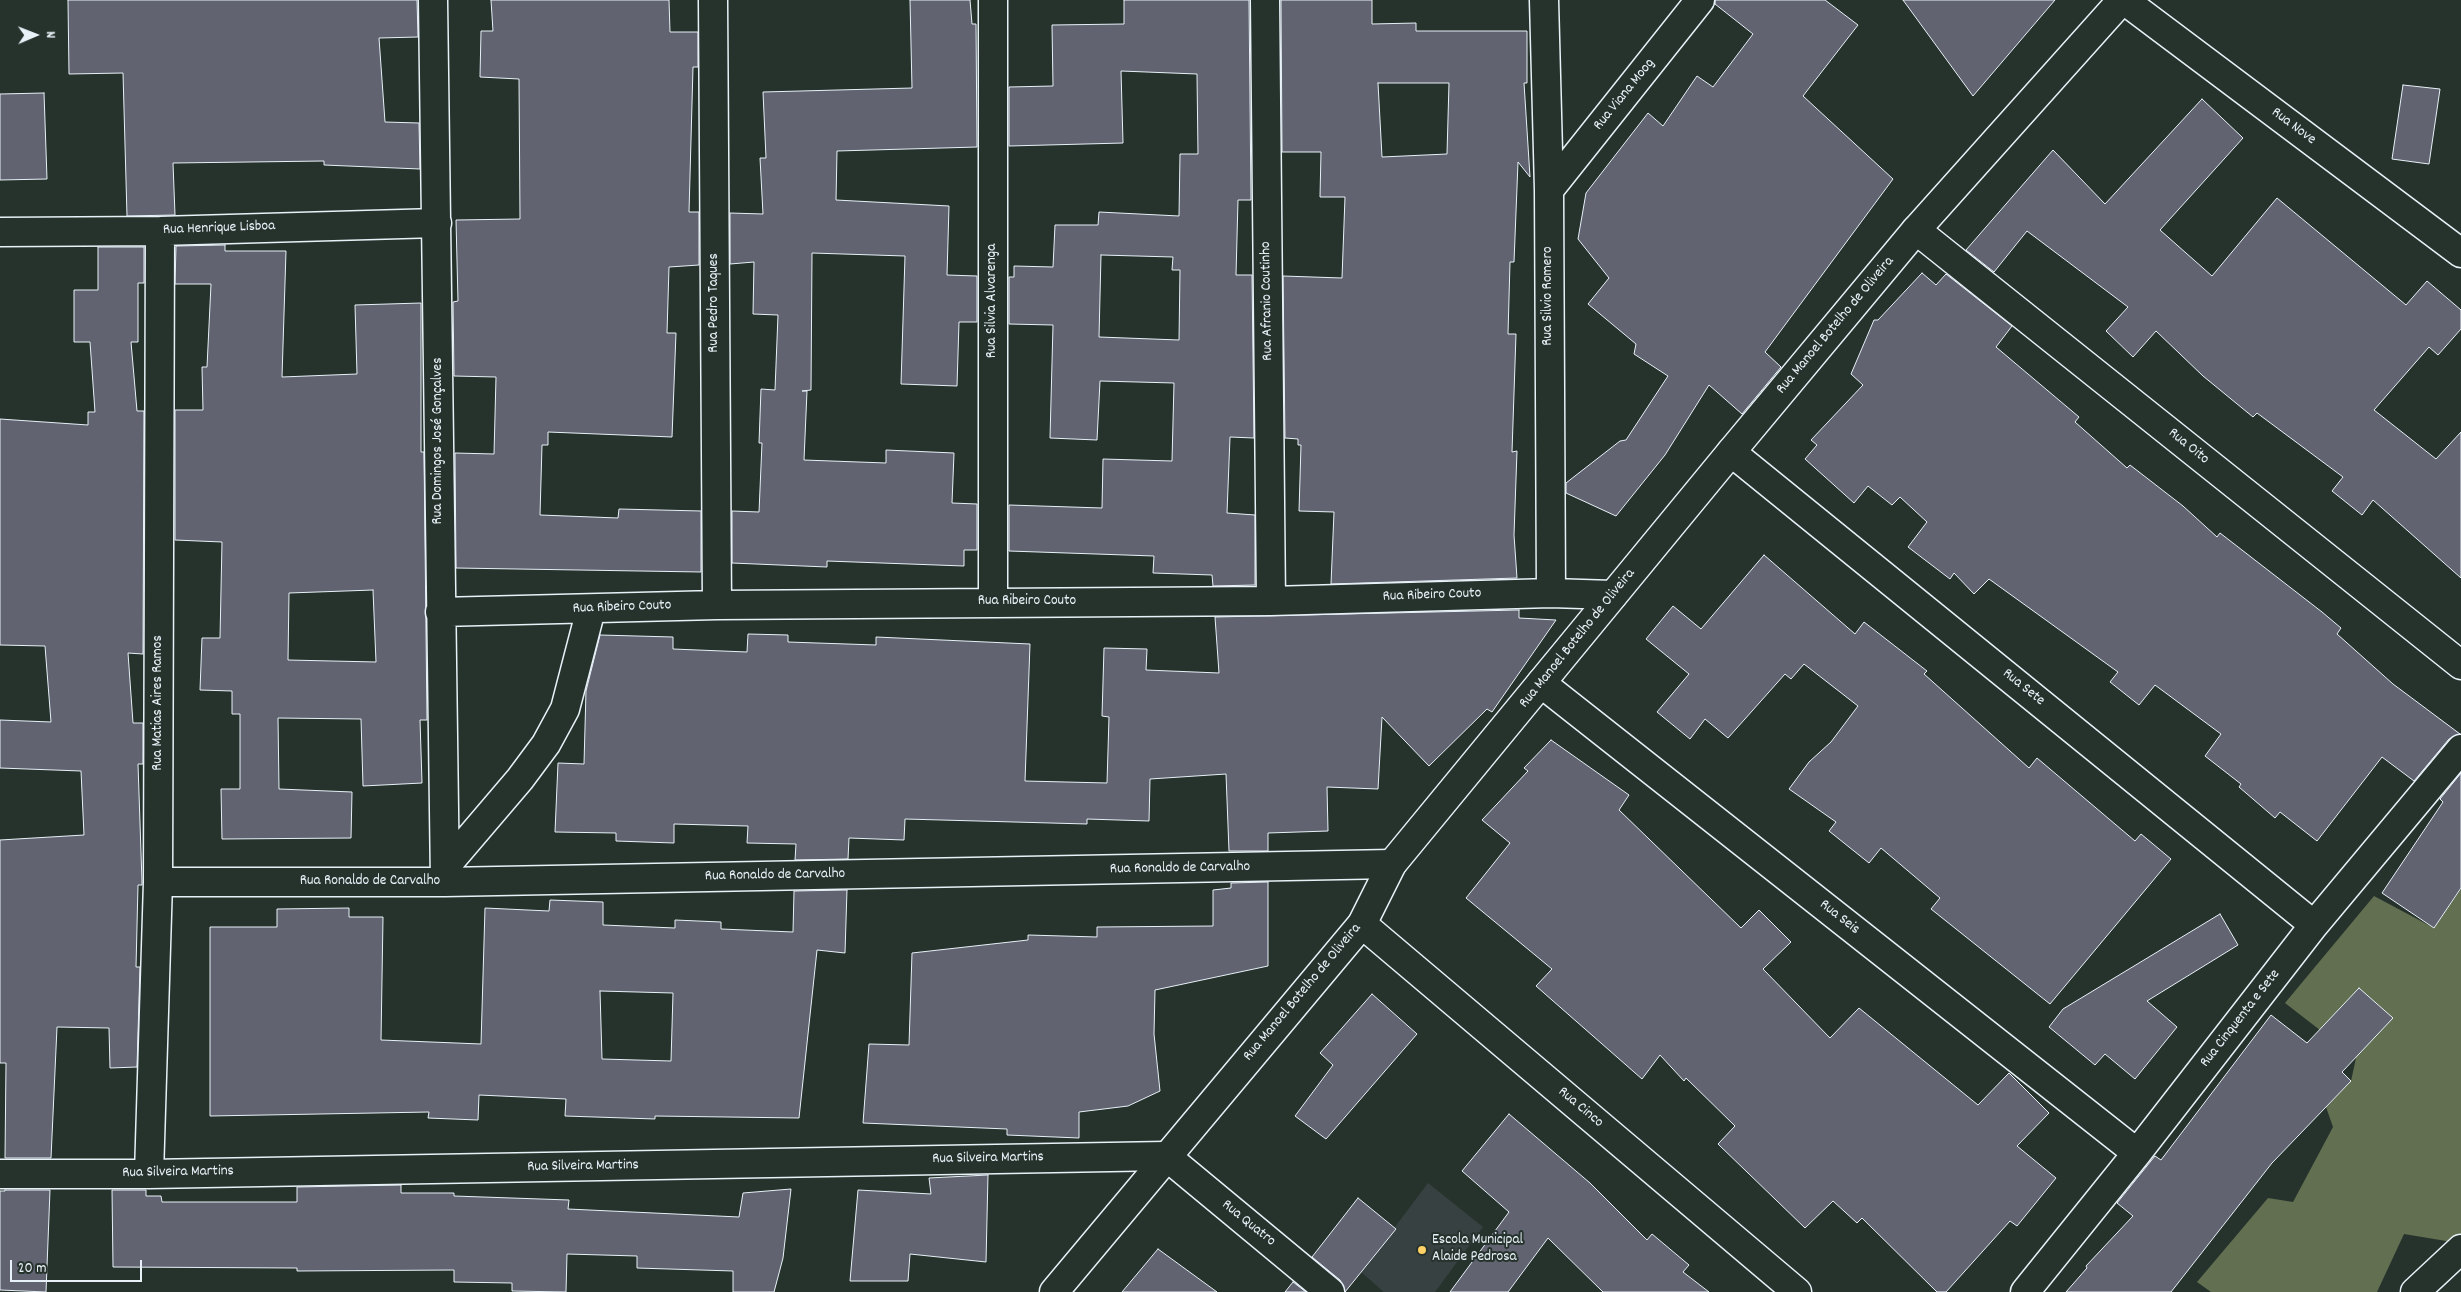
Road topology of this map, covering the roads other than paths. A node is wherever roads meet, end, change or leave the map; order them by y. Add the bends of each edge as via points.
1 (433, 0) edge
2 (713, 0) edge
3 (993, 0) edge
4 (1265, 0) edge
5 (1544, 0) edge
6 (1700, 0) edge
7 (2123, 0) edge
8 (1549, 190) junction
9 (437, 223) junction
10 (1916, 230) junction
11 (160, 231) junction
12 (0, 232) edge
13 (2461, 253) edge
14 (1731, 452) junction
15 (1551, 593) junction
16 (1613, 595) junction
17 (1271, 601) junction
18 (993, 602) junction
19 (717, 605) junction
20 (591, 609) junction
21 (440, 612) junction
22 (2461, 665) edge
23 (1541, 683) junction
24 (2461, 749) edge
25 (1392, 864) junction
26 (445, 875) junction
27 (158, 882) junction
28 (1362, 924) junction
29 (2314, 925) junction
30 (2137, 1153) junction
31 (1166, 1156) junction
32 (0, 1174) edge
33 (149, 1174) junction
34 (2461, 1249) edge
35 (1054, 1292) edge
36 (1330, 1292) edge
37 (1798, 1292) edge
38 (2025, 1292) edge
39 (2415, 1292) edge

1 - 9 street, Rua Domingos José Gonçalves
2 - 19 street, Rua Pedro Taques
3 - 18 street, Rua Silvia Alvarenga
4 - 17 street, Rua Afranio Coutinho
5 - 8 street, Rua Silvio Romero
6 - 8 street, Rua Viana Moog
7 - 10 street, Rua Manoel Botelho de Oliveira
7 - 13 street, Rua Nove
8 - 15 street, Rua Silvio Romero
9 - 11 street, Rua Henrique Lisboa
9 - 21 street, Rua Domingos José Gonçalves
10 - 14 street, Rua Manoel Botelho de Oliveira
10 - 22 street, Rua Oito
11 - 12 street, Rua Henrique Lisboa
11 - 27 street, Rua Matias Aires Ramos
14 - 16 street, Rua Manoel Botelho de Oliveira
14 - 29 street, Rua Sete
15 - 16 street, Rua Ribeiro Couto
15 - 17 street, Rua Ribeiro Couto
16 - 23 street, Rua Manoel Botelho de Oliveira
17 - 18 street, Rua Ribeiro Couto
18 - 19 street, Rua Ribeiro Couto
19 - 20 street, Rua Ribeiro Couto
20 - 21 street, Rua Ribeiro Couto
20 - 26 street via 565,709 546,744
21 - 26 street, Rua Domingos José Gonçalves
23 - 25 street, Rua Manoel Botelho de Oliveira
23 - 30 street, Rua Seis
24 - 29 street, Rua Cinquenta e Sete
25 - 26 street, Rua Ronaldo de Carvalho
25 - 28 street, Rua Manoel Botelho de Oliveira
26 - 27 street, Rua Ronaldo de Carvalho
27 - 33 street, Rua Matias Aires Ramos
28 - 31 street, Rua Manoel Botelho de Oliveira
28 - 37 street, Rua Cinco
29 - 30 street, Rua Cinquenta e Sete
30 - 38 street, Rua Cinquenta e Sete
31 - 33 street, Rua Silveira Martins
31 - 35 street, Rua Manoel Botelho de Oliveira
31 - 36 street, Rua Quatro
32 - 33 street, Rua Silveira Martins
34 - 39 street

